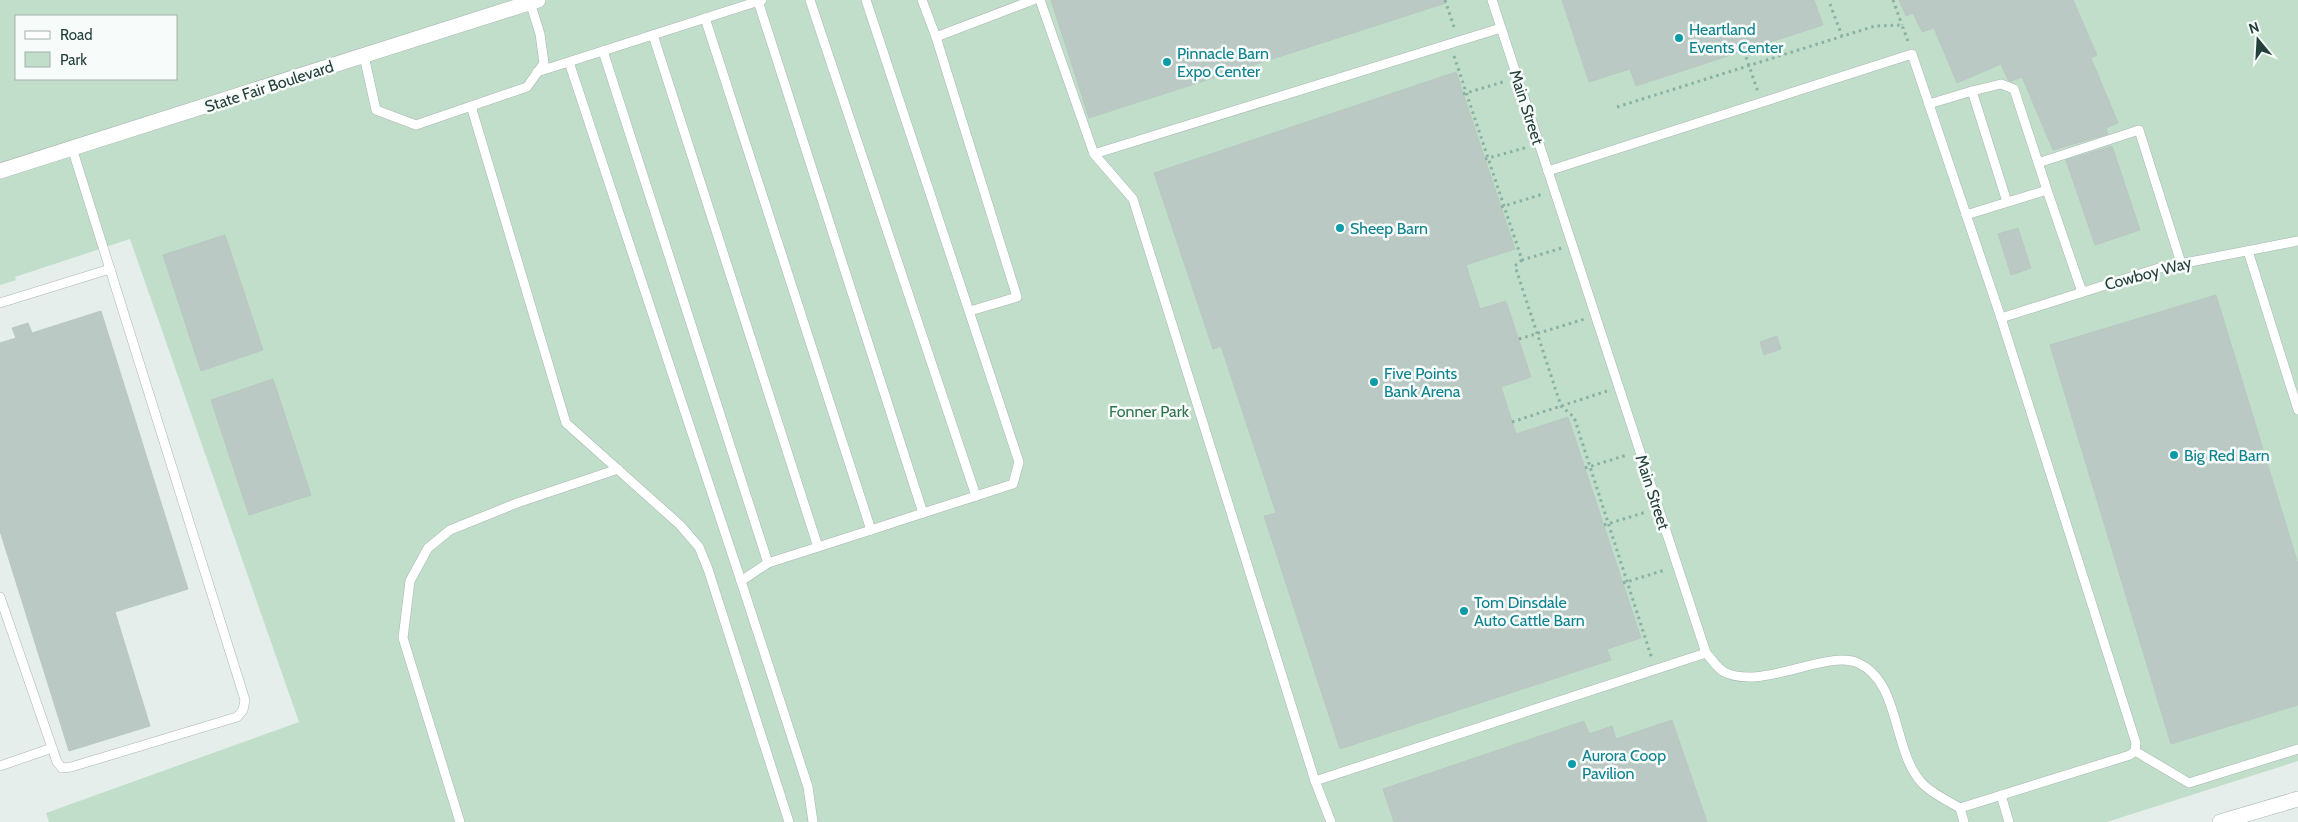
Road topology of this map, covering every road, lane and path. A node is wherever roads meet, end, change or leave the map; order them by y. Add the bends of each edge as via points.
1 (810, 0) edge
2 (866, 0) edge
3 (922, 0) edge
4 (1033, 0) edge
5 (1040, 0) edge
6 (1445, 0) edge
7 (1492, 0) edge
8 (1894, 0) edge
9 (534, 1) edge
10 (760, 1) edge
11 (1830, 4) dead end
12 (705, 18) junction
13 (1902, 25) junction
14 (1501, 28) junction
15 (653, 35) junction
16 (1842, 36) junction
17 (936, 37) junction
18 (1454, 42) junction
19 (603, 51) junction
20 (1744, 51) dead end
21 (1912, 54) junction
22 (364, 56) junction
23 (569, 62) junction
24 (1749, 66) junction
25 (537, 72) junction
26 (1517, 77) junction
27 (1972, 91) junction
28 (1465, 94) junction
29 (1761, 102) junction
30 (1929, 104) junction
31 (471, 106) junction
32 (1617, 107) dead end
33 (1539, 143) junction
34 (72, 148) junction
35 (1094, 154) junction
36 (1486, 159) junction
37 (2038, 163) junction
38 (0, 171) edge
39 (1548, 171) junction
40 (2047, 190) junction
41 (1555, 191) junction
42 (2007, 202) junction
43 (1502, 206) junction
44 (1966, 215) junction
45 (2298, 241) edge
46 (1572, 245) junction
47 (2248, 251) junction
48 (1522, 260) junction
49 (2180, 263) junction
50 (110, 269) junction
51 (2082, 292) junction
52 (0, 303) edge
53 (970, 311) junction
54 (1595, 315) junction
55 (2001, 318) junction
56 (1537, 334) junction
57 (1519, 339) dead end
58 (1619, 387) junction
59 (1561, 406) junction
60 (2298, 410) edge
61 (1512, 422) dead end
62 (1640, 451) junction
63 (1587, 467) junction
64 (618, 469) junction
65 (976, 496) junction
66 (1658, 508) junction
67 (923, 514) junction
68 (1606, 524) junction
69 (871, 530) junction
70 (818, 547) junction
71 (768, 564) junction
72 (1678, 567) junction
73 (740, 581) junction
74 (1625, 582) junction
75 (0, 597) edge
76 (1706, 653) junction
77 (1655, 669) junction
78 (52, 748) junction
79 (2298, 749) edge
80 (2135, 750) junction
81 (0, 766) edge
82 (1315, 781) junction
83 (2001, 795) junction
84 (2298, 799) edge
85 (1960, 808) junction
86 (460, 822) edge
87 (789, 822) edge
88 (813, 822) edge
89 (1331, 822) edge
90 (1964, 822) edge
91 (2009, 822) edge
92 (2220, 822) edge

1 - 65 lane
2 - 53 lane
3 - 17 lane
4 - 17 lane
5 - 35 lane
6 - 18 path
7 - 14 lane, Main Street
8 - 13 path
9 - 22 street, State Fair Boulevard
9 - 25 lane via 544,63
10 - 12 lane
10 - 67 lane
11 - 16 path
12 - 15 lane
12 - 69 lane
13 - 16 path via 1874,26
13 - 21 path
14 - 18 lane
14 - 26 lane, Main Street
15 - 19 lane
15 - 70 lane
16 - 24 path
17 - 53 lane via 1017,297
18 - 28 path
18 - 35 lane
19 - 23 lane
19 - 71 lane
20 - 24 path
21 - 29 lane
21 - 30 lane
22 - 31 lane via 376,110 416,125
22 - 34 street, State Fair Boulevard
23 - 25 lane
23 - 73 lane
24 - 29 path
24 - 32 path
25 - 31 lane via 527,87
26 - 28 path
26 - 33 lane, Main Street
27 - 30 lane
27 - 37 lane via 2001,84 2014,89
27 - 42 lane
28 - 36 path
29 - 39 lane
30 - 44 lane
31 - 64 lane via 566,423
33 - 36 path
33 - 39 lane, Main Street
34 - 38 street, State Fair Boulevard
34 - 50 lane
35 - 82 lane via 1133,199
36 - 43 path
37 - 40 lane
37 - 49 lane via 2139,130
39 - 41 lane, Main Street
40 - 42 lane
40 - 51 lane
41 - 43 path
41 - 46 lane, Main Street
42 - 44 lane
43 - 48 path
44 - 55 lane
45 - 47 lane, Cowboy Way
46 - 48 path
46 - 54 lane, Main Street
47 - 49 lane, Cowboy Way
47 - 60 lane
48 - 56 path via 1515,266
49 - 51 lane, Cowboy Way
50 - 52 lane
50 - 78 lane via 245,700 244,710 237,717 71,767 62,768
51 - 55 lane, Cowboy Way
53 - 65 lane via 1019,462 1013,484
54 - 56 path
54 - 58 lane, Main Street
55 - 80 lane via 2133,735
56 - 57 path
56 - 59 path
58 - 59 path
58 - 62 lane, Main Street
59 - 61 path
59 - 63 path via 1574,417
62 - 63 path
62 - 66 lane, Main Street
63 - 68 path
64 - 86 lane via 517,503 450,530 428,548 410,581 403,638
64 - 87 lane via 680,525 699,547
65 - 67 lane
66 - 68 path
66 - 72 lane, Main Street
67 - 69 lane
68 - 74 path
69 - 70 lane
70 - 71 lane
71 - 73 lane
72 - 74 path
72 - 76 lane, Main Street
73 - 88 lane via 808,787
74 - 77 path
75 - 78 lane
76 - 77 lane
76 - 85 lane, Main Street via 1724,672 1748,677 1797,670 1838,659 1856,662 1872,671 1881,682 1908,761 1922,784
77 - 82 lane
78 - 81 lane
79 - 80 lane via 2189,783
80 - 83 lane via 2130,755
82 - 89 lane
83 - 85 lane
83 - 91 lane
84 - 92 street
85 - 90 lane

